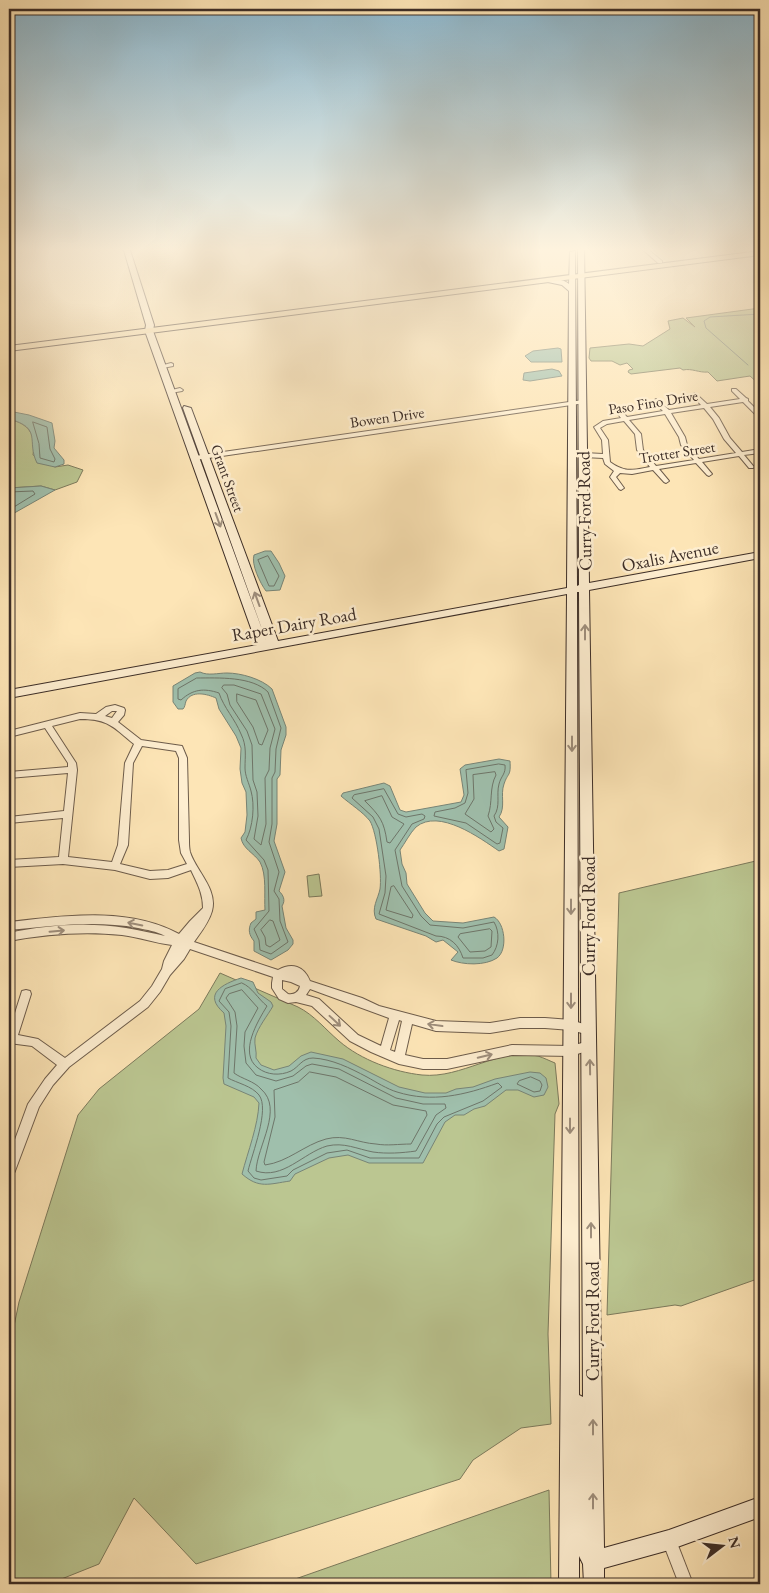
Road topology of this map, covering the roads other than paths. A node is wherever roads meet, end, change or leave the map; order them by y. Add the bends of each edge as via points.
1 (150, 321) edge
2 (195, 321) edge
3 (216, 321) edge
4 (573, 321) edge
5 (576, 321) edge
6 (583, 321) edge
7 (152, 328) junction
8 (583, 340) junction
9 (573, 341) junction
10 (9, 343) edge
11 (9, 348) edge
12 (583, 366) junction
13 (734, 390) dead end
14 (696, 395) dead end
15 (746, 400) junction
16 (656, 401) dead end
17 (578, 402) junction
18 (707, 406) junction
19 (616, 408) dead end
20 (667, 412) junction
21 (760, 416) edge
22 (626, 419) junction
23 (573, 425) junction
24 (760, 451) edge
25 (584, 452) junction
26 (605, 453) junction
27 (739, 454) junction
28 (573, 455) junction
29 (200, 457) junction
30 (697, 461) junction
31 (751, 467) dead end
32 (655, 468) junction
33 (618, 471) junction
34 (709, 474) dead end
35 (666, 481) dead end
36 (574, 488) junction
37 (621, 488) dead end
38 (584, 497) junction
39 (584, 513) junction
40 (760, 555) edge
41 (585, 588) junction
42 (572, 590) junction
43 (572, 623) junction
44 (269, 646) junction
45 (586, 676) junction
46 (572, 687) junction
47 (9, 694) edge
48 (98, 717) junction
49 (113, 722) junction
50 (46, 725) junction
51 (9, 734) edge
52 (586, 738) junction
53 (139, 743) junction
54 (73, 770) junction
55 (9, 775) edge
56 (68, 814) junction
57 (9, 820) edge
58 (580, 821) junction
59 (63, 860) junction
60 (9, 864) edge
61 (115, 866) junction
62 (192, 866) junction
63 (9, 926) edge
64 (9, 937) edge
65 (184, 942) junction
66 (285, 979) junction
67 (307, 985) junction
68 (26, 994) dead end
69 (294, 997) junction
70 (395, 1016) junction
71 (408, 1020) junction
72 (571, 1025) junction
73 (10, 1038) edge
74 (583, 1042) junction
75 (384, 1053) junction
76 (399, 1059) junction
77 (65, 1064) junction
78 (10, 1165) edge
79 (570, 1267) junction
80 (760, 1507) edge
81 (669, 1540) junction
82 (594, 1561) junction
83 (572, 1582) edge
84 (594, 1584) edge
85 (686, 1584) edge

1 - 7 main road, Grant Street
2 - 7 main road
3 - 7 main road
4 - 9 main road, Curry Ford Road
5 - 8 main road via 577,337
6 - 8 main road, Curry Ford Road
7 - 10 main road
7 - 11 main road
7 - 29 main road, Grant Street via 173,377
8 - 12 main road, Curry Ford Road
9 - 12 main road via 579,345
9 - 17 main road, Curry Ford Road
12 - 17 main road, Curry Ford Road
13 - 15 street
14 - 18 street
15 - 18 street, Paso Fino Drive
15 - 21 street
16 - 20 street
17 - 23 main road, Curry Ford Road
17 - 25 main road, Curry Ford Road
17 - 29 street, Bowen Drive
18 - 20 street, Paso Fino Drive
18 - 27 street
19 - 22 street
20 - 22 street, Paso Fino Drive
20 - 30 street via 684,445
22 - 26 street, Paso Fino Drive via 605,422 597,427 605,440
22 - 32 street via 638,434 640,450
23 - 25 main road via 577,448
23 - 28 main road, Curry Ford Road
24 - 27 street, Trotter Street
25 - 26 street
25 - 38 main road, Curry Ford Road
26 - 33 street, Trotter Street via 607,463
27 - 30 street, Trotter Street
27 - 31 street
28 - 36 main road, Curry Ford Road
28 - 38 main road via 580,460
29 - 44 main road, Grant Street
30 - 32 street, Trotter Street
30 - 34 street
32 - 33 street, Trotter Street
32 - 35 street
33 - 37 street via 613,477
36 - 39 main road via 578,512
36 - 42 main road, Curry Ford Road
38 - 39 main road, Curry Ford Road
39 - 41 main road, Curry Ford Road
40 - 41 main road, Oxalis Avenue
41 - 42 main road, Raper Dairy Road
45 -> 41 main road, Curry Ford Road
42 - 43 main road, Curry Ford Road
42 - 44 main road, Raper Dairy Road
43 - 45 main road via 578,669
43 - 46 main road, Curry Ford Road
44 - 47 main road, Raper Dairy Road
45 - 52 main road, Curry Ford Road
46 - 52 main road via 581,694 580,726
46 -> 58 main road, Curry Ford Road
48 - 49 street
48 - 49 street via 110,708 119,708 120,715
48 - 50 street via 80,716
49 - 53 street
50 - 51 street
50 - 54 street via 72,763
52 - 58 main road, Curry Ford Road
53 - 61 street via 129,763 123,845
53 - 62 street via 179,748 182,752 184,840
54 - 55 street
54 - 56 street
56 - 57 street
56 - 59 street
58 -> 72 main road, Curry Ford Road
58 - 74 main road, Curry Ford Road
59 - 60 street
59 - 61 street
61 - 62 street via 150,874 168,874
62 - 65 street via 204,886 208,909 204,919
65 -> 63 street via 161,929 89,918
64 -> 65 street via 88,929 122,931 164,941
65 - 66 street
65 - 77 street via 174,964 144,1004
66 - 67 street
66 - 67 street via 289,971 298,972 305,977
66 - 69 street via 276,987 280,994
67 - 69 street
67 - 70 street
68 - 73 street
69 -> 75 street via 315,1002 354,1038
70 - 71 street
70 - 75 street
72 -> 71 street via 520,1023 466,1028
71 - 76 street
72 - 74 main road, Curry Ford Road
72 - 74 street
73 - 77 street via 34,1042
76 -> 74 street via 447,1064 512,1050
74 -> 79 main road, Curry Ford Road
82 -> 74 main road, Curry Ford Road
75 - 76 street
77 - 78 street via 34,1104
79 - 82 main road via 578,1292 579,1524 584,1544
79 - 83 main road, Curry Ford Road
80 - 81 main road
81 - 82 main road
81 - 85 street
82 - 84 main road, Curry Ford Road

